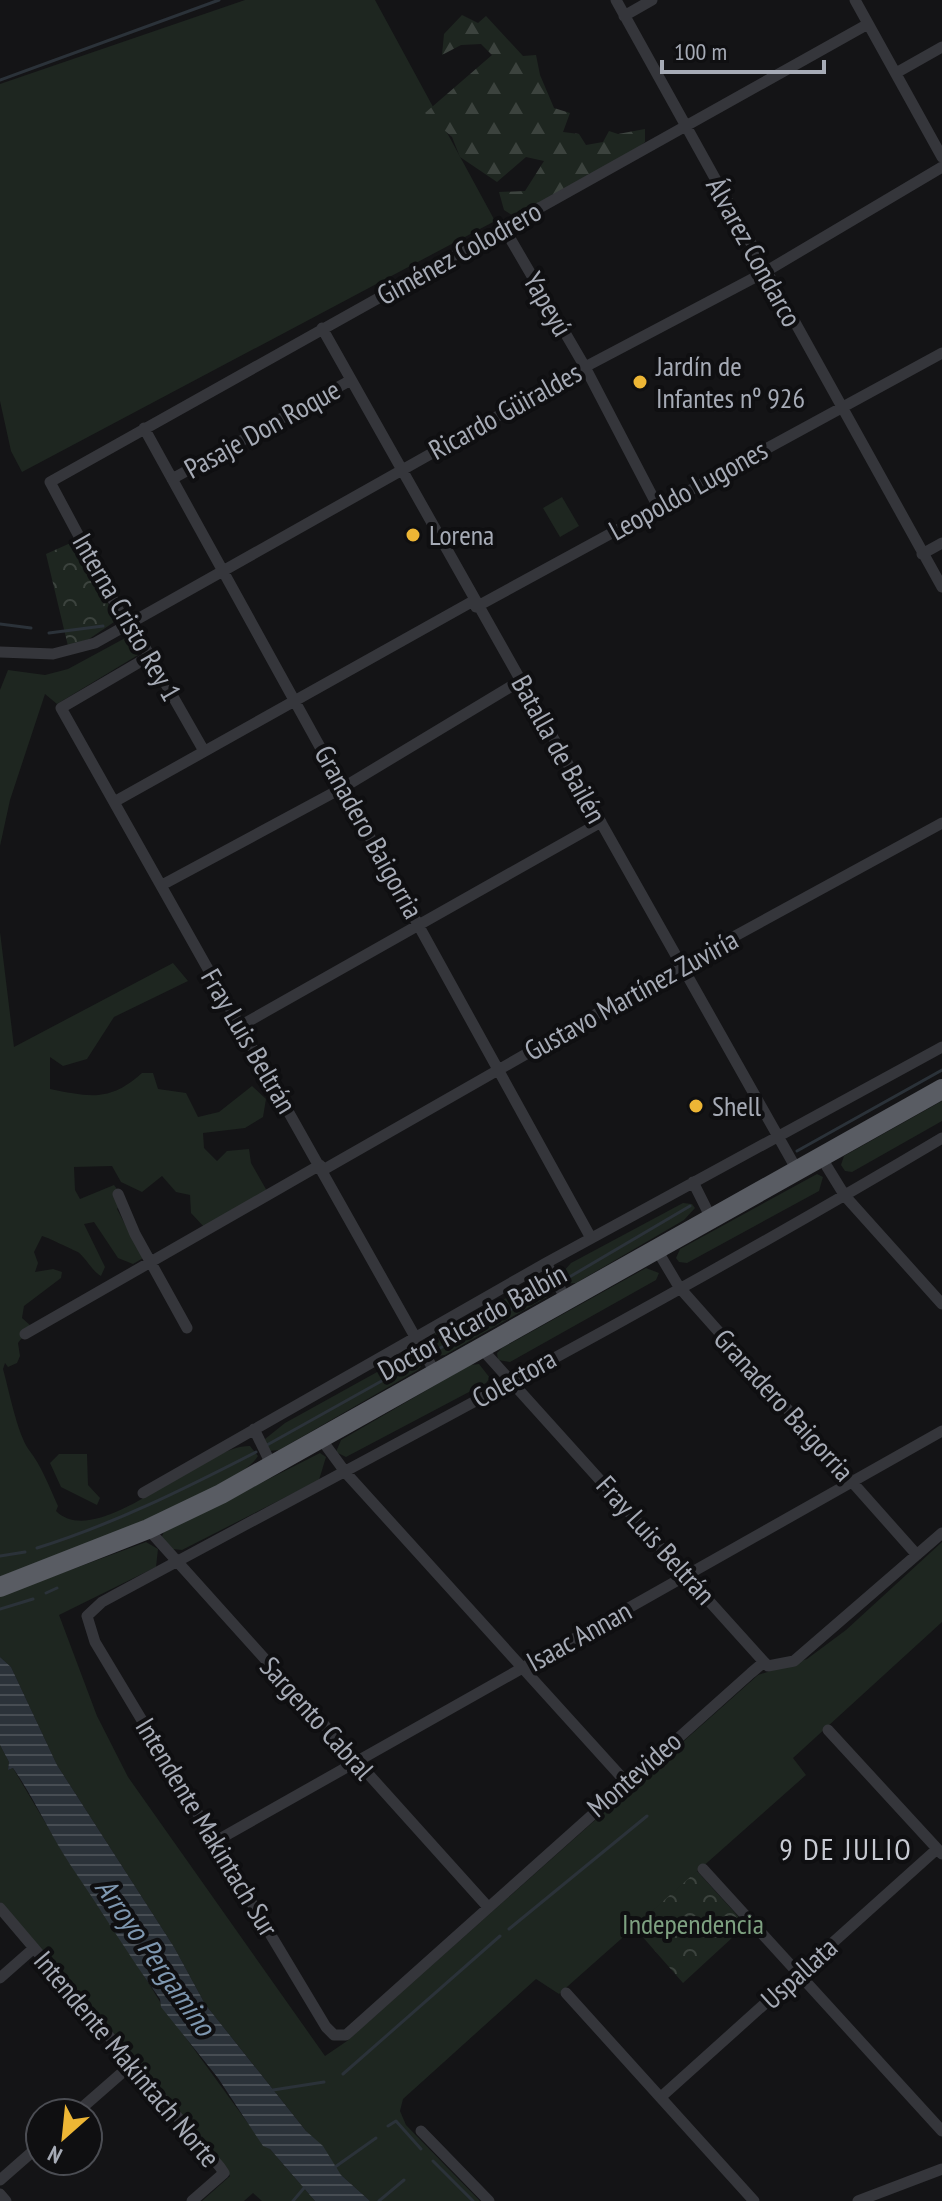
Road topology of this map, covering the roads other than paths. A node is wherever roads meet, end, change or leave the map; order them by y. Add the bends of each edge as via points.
1 (616, 0) edge
2 (652, 0) edge
3 (855, 0) edge
4 (624, 16) junction
5 (868, 24) junction
6 (942, 47) edge
7 (896, 73) junction
8 (685, 125) junction
9 (942, 157) edge
10 (942, 167) edge
11 (504, 228) junction
12 (765, 272) junction
13 (322, 328) junction
14 (942, 353) edge
15 (585, 367) junction
16 (351, 380) junction
17 (841, 408) junction
18 (144, 428) junction
19 (403, 469) junction
20 (172, 479) junction
21 (50, 482) joint
22 (658, 507) junction
23 (942, 543) edge
24 (922, 554) junction
25 (224, 570) junction
26 (942, 587) edge
27 (476, 603) junction
28 (131, 623) junction
29 (0, 652) edge
30 (150, 656) junction
31 (520, 681) junction
32 (296, 701) junction
33 (204, 751) junction
34 (344, 787) junction
35 (114, 802) junction
36 (601, 822) junction
37 (942, 823) edge
38 (162, 885) junction
39 (420, 924) junction
40 (682, 965) junction
41 (240, 1026) junction
42 (942, 1047) edge
43 (500, 1069) junction
44 (942, 1089) edge
45 (778, 1135) junction
46 (942, 1138) edge
47 (821, 1157) junction
48 (321, 1168) junction
49 (797, 1170) junction
50 (693, 1182) junction
51 (118, 1194) dead end
52 (845, 1196) junction
53 (711, 1218) junction
54 (591, 1238) junction
55 (657, 1250) junction
56 (150, 1262) junction
57 (546, 1263) junction
58 (679, 1287) junction
59 (567, 1301) junction
60 (942, 1304) edge
61 (187, 1328) dead end
62 (25, 1334) dead end
63 (416, 1336) junction
64 (481, 1348) junction
65 (436, 1374) junction
66 (510, 1379) junction
67 (254, 1429) junction
68 (942, 1431) edge
69 (321, 1439) junction
70 (272, 1466) junction
71 (346, 1473) junction
72 (852, 1482) junction
73 (143, 1493) dead end
74 (148, 1529) junction
75 (942, 1533) edge
76 (917, 1555) junction
77 (175, 1563) junction
78 (688, 1575) junction
79 (8, 1584) edge
80 (87, 1616) joint
81 (764, 1662) junction
82 (522, 1667) junction
83 (828, 1730) dead end
84 (358, 1762) junction
85 (625, 1781) junction
86 (216, 1841) junction
87 (939, 1852) edge
88 (703, 1869) dead end
89 (487, 1906) junction
90 (0, 1908) edge
91 (34, 1948) junction
92 (799, 1974) junction
93 (0, 1978) edge
94 (566, 1993) dead end
95 (334, 2035) joint
96 (132, 2064) junction
97 (94, 2097) edge
98 (661, 2097) junction
99 (421, 2131) dead end
100 (942, 2131) edge
101 (24, 2159) edge
102 (942, 2169) edge
103 (0, 2180) edge
104 (0, 2194) edge
105 (6, 2201) edge
106 (192, 2201) edge
107 (489, 2201) edge
108 (754, 2201) edge
109 (858, 2201) edge

1 - 4 street, Álvarez Condarco
2 - 4 street
3 - 5 street
4 - 8 street, Álvarez Condarco
5 - 7 street
5 - 8 street, Giménez Colodrero
6 - 7 street
7 - 9 street
8 - 11 street, Giménez Colodrero
8 - 12 street, Álvarez Condarco
10 - 12 street, Ricardo Güiraldes
11 - 13 street, Giménez Colodrero
11 - 15 street, Yapeyú
12 - 15 street, Ricardo Güiraldes
12 - 17 street, Álvarez Condarco
13 - 16 street, Batalla de Bailén
13 - 18 street, Giménez Colodrero
14 - 17 street, Leopoldo Lugones
15 - 19 street, Ricardo Güiraldes
15 - 22 street, Yapeyú
16 - 19 street, Batalla de Bailén
16 - 20 street, Pasaje Don Roque
17 - 22 street, Leopoldo Lugones
17 - 24 street, Álvarez Condarco
18 - 20 street, Granadero Baigorria
18 - 21 street, Giménez Colodrero
19 - 25 street, Ricardo Güiraldes
19 - 27 street, Batalla de Bailén
20 - 25 street, Granadero Baigorria
21 - 28 street, Interna Cristo Rey 1 via 120,613
22 - 27 street, Leopoldo Lugones
23 - 24 street
24 - 26 street, Álvarez Condarco
25 - 28 street, Ricardo Güiraldes
25 - 32 street, Granadero Baigorria
27 - 31 street, Batalla de Bailén
27 - 32 street, Leopoldo Lugones
28 - 29 street, Ricardo Güiraldes via 67,652
28 - 30 street, Interna Cristo Rey 1
30 - 33 street, Interna Cristo Rey 1
30 - 35 street, Fray Luis Beltrán via 61,708
31 - 34 street
31 - 36 street, Batalla de Bailén
32 - 33 street, Leopoldo Lugones
32 - 34 street, Granadero Baigorria
33 - 35 street, Leopoldo Lugones
34 - 38 street
34 - 39 street, Granadero Baigorria
35 - 38 street, Fray Luis Beltrán
36 - 39 street
36 - 40 street, Batalla de Bailén
37 - 40 street, Gustavo Martínez Zuviría
38 - 41 street, Fray Luis Beltrán
39 - 41 street
39 - 43 street, Granadero Baigorria
40 - 43 street, Gustavo Martínez Zuviría
40 - 45 street, Batalla de Bailén
41 - 48 street, Fray Luis Beltrán
42 - 45 street
43 - 48 street, Gustavo Martínez Zuviría
43 - 54 street, Granadero Baigorria
44 - 47 highway, Doctor Ricardo Balbín
45 - 49 street, Batalla de Bailén
45 - 50 street
46 - 52 street, Colectora
47 - 49 highway, Doctor Ricardo Balbín
47 - 52 street
48 - 56 street, Gustavo Martínez Zuviría
48 - 63 street, Fray Luis Beltrán
49 - 53 highway, Doctor Ricardo Balbín
50 - 53 street
50 - 54 street
51 - 56 street
52 - 58 street, Colectora
52 - 60 street
53 - 55 highway, Doctor Ricardo Balbín
54 - 57 street
55 - 58 street, Granadero Baigorria
55 - 59 highway, Doctor Ricardo Balbín
56 - 61 street
56 - 62 street, Gustavo Martínez Zuviría
57 - 59 street
57 - 63 street
58 - 66 street, Colectora
58 - 72 street, Granadero Baigorria
59 - 64 highway, Doctor Ricardo Balbín
63 - 65 street, Fray Luis Beltrán
63 - 67 street
64 - 65 highway, Doctor Ricardo Balbín
64 - 66 street, Fray Luis Beltrán
65 - 69 highway, Doctor Ricardo Balbín
66 - 71 street, Colectora
66 - 78 street, Fray Luis Beltrán
67 - 70 street
67 - 73 street
68 - 72 street, Isaac Annan
69 - 70 highway, Doctor Ricardo Balbín
69 - 71 street
70 - 74 highway, Doctor Ricardo Balbín
71 - 77 street, Colectora
71 - 82 street
72 - 76 street, Granadero Baigorria
72 - 78 street, Isaac Annan
74 - 77 street, Sargento Cabral
74 - 79 highway, Doctor Ricardo Balbín
75 - 76 street
76 - 81 street via 794,1661 781,1666
77 - 80 street, Colectora via 102,1602
77 - 84 street, Sargento Cabral
78 - 81 street, Fray Luis Beltrán
78 - 82 street, Isaac Annan
80 - 86 street, Intendente Makintach Sur via 95,1642
81 - 85 street, Montevideo
82 - 84 street, Isaac Annan
82 - 85 street
83 - 87 street
84 - 86 street, Isaac Annan
84 - 89 street, Sargento Cabral
85 - 89 street, Montevideo
86 - 95 street, Intendente Makintach Sur
87 - 92 street, Uspallata
88 - 92 street
89 - 95 street, Montevideo via 346,2035
90 - 91 street, Intendente Makintach Norte
91 - 93 street
91 - 96 street, Intendente Makintach Norte
92 - 98 street, Uspallata
92 - 100 street
94 - 98 street
96 - 97 street
96 - 106 street, Intendente Makintach Norte via 224,2173
98 - 108 street
99 - 107 street
101 - 103 street
102 - 109 street
104 - 105 street

